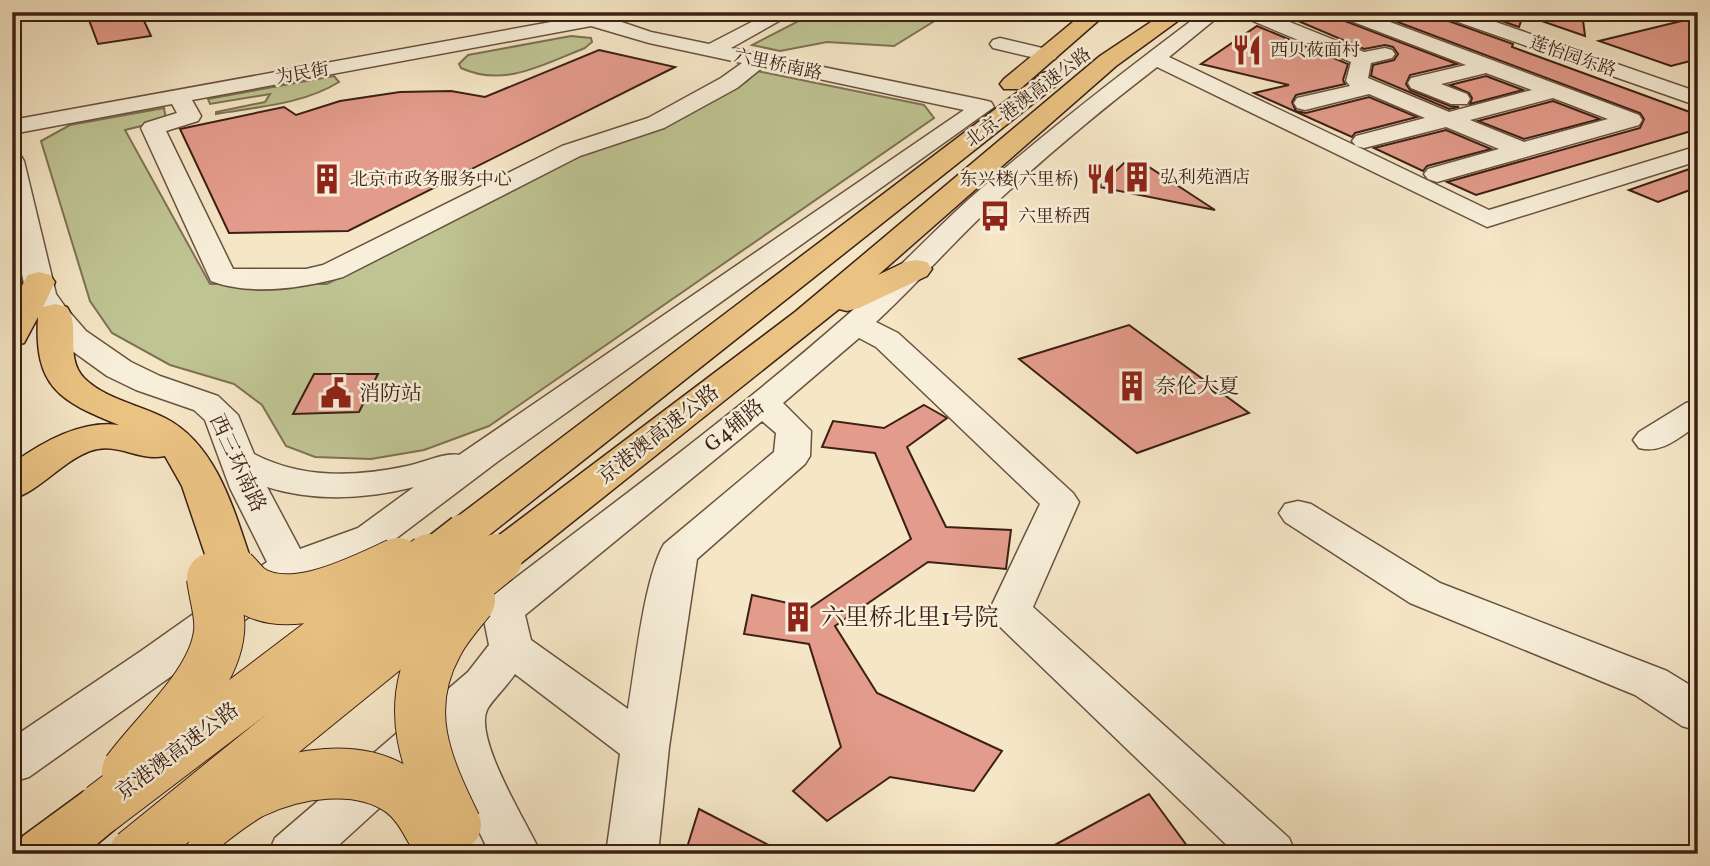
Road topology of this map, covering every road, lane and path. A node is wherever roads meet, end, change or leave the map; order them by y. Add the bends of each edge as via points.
1 (516, 12) edge
2 (786, 12) edge
3 (1149, 12) edge
4 (1180, 12) edge
5 (1216, 12) edge
6 (1248, 12) edge
7 (1345, 12) edge
8 (1448, 12) edge
9 (583, 16) edge
10 (1106, 16) edge
11 (1366, 20) junction
12 (1404, 34) junction
13 (429, 43) junction
14 (1000, 44) dead end
15 (1429, 44) junction
16 (1337, 49) junction
17 (712, 50) junction
18 (1048, 55) junction
19 (1153, 57) junction
20 (760, 59) junction
21 (1362, 59) junction
22 (1488, 66) junction
23 (1371, 88) junction
24 (1555, 92) junction
25 (179, 96) junction
26 (1698, 99) edge
27 (1305, 103) dead end
28 (983, 107) junction
29 (1485, 110) junction
30 (1448, 120) junction
31 (12, 127) edge
32 (1364, 141) dead end
33 (1521, 150) junction
34 (1698, 153) edge
35 (943, 160) junction
36 (12, 161) edge
37 (1437, 174) dead end
38 (916, 269) junction
39 (47, 298) junction
40 (807, 319) junction
41 (856, 324) junction
42 (12, 336) edge
43 (763, 402) junction
44 (1698, 410) edge
45 (1651, 440) dead end
46 (484, 454) junction
47 (239, 461) junction
48 (12, 486) edge
49 (1298, 513) dead end
50 (372, 537) junction
51 (483, 545) junction
52 (289, 566) junction
53 (222, 575) junction
54 (507, 629) junction
55 (464, 704) junction
56 (1698, 713) edge
57 (645, 747) junction
58 (12, 764) edge
59 (102, 808) junction
60 (450, 842) edge
61 (43, 854) edge
62 (134, 854) edge
63 (165, 854) edge
64 (293, 854) edge
65 (516, 854) edge
66 (632, 854) edge
67 (1271, 854) edge

1 - 13 street via 524,18
2 - 17 street
3 - 35 highway, 北京-港澳高速公路 via 1081,55
4 - 40 highway, 京港澳高速公路 via 1108,61
5 - 19 street, G4辅路
6 - 16 street
7 - 11 street
7 - 11 street via 1300,22 1320,30
8 - 26 street, 莲怡园东路
9 - 13 street, 为民街
9 - 17 street, 六里桥南路
10 - 18 highway
11 - 12 street
12 - 15 street
12 - 16 street
13 - 25 street, 为民街 via 391,44
14 - 18 street
15 - 21 street
15 - 22 street
16 - 21 street
17 - 20 street, 六里桥南路
18 - 28 highway
19 - 34 street via 1487,219
19 - 38 street, G4辅路 via 975,208
20 - 25 street via 729,83 656,123 571,151 332,271 307,278 232,279 221,275 153,128 190,116
20 - 28 street, 六里桥南路
21 - 23 street via 1357,81
22 - 24 street
22 - 29 street via 1419,83
23 - 27 street
23 - 30 street
24 - 29 street
24 - 33 street via 1630,120
25 - 31 street, 为民街
28 - 35 highway
28 - 46 street
29 - 30 street
30 - 32 street
30 - 33 street
33 - 37 street
35 - 51 highway, 京港澳高速公路 via 643,396
36 - 39 street, 西三环南路
38 - 40 highway
38 - 41 street, G4辅路
39 - 42 highway
39 - 47 street, 西三环南路 via 75,338 119,369 213,407 221,415
39 - 53 highway via 55,352 73,390 139,418 173,440 196,469
40 - 51 highway, 京港澳高速公路 via 693,408
41 - 43 street, G4辅路
41 - 67 street via 887,340 1060,502 1010,611
43 - 54 street, G4辅路
43 - 57 street via 794,431 792,456 678,554
44 - 45 street
46 - 47 street via 423,475 358,485 286,480
46 - 50 street
47 - 52 street, 西三环南路
48 - 53 highway via 38,461 76,442 109,434 143,441 160,450 175,469
49 - 56 street via 1425,593 1651,683
50 - 52 street
50 - 54 street
51 - 53 highway, bridge via 327,593 292,599 263,594
51 - 59 highway, 京港澳高速公路, bridge
51 - 60 highway, bridge via 423,677 418,702 417,726
51 - 62 highway, 京港澳高速公路, bridge
52 - 58 street
53 - 59 highway, bridge via 218,638 202,676 142,748
54 - 55 street, G4辅路 via 484,684
54 - 57 street
55 - 64 street, G4辅路
55 - 65 street via 461,721 471,764
57 - 66 street
59 - 61 highway, 京港澳高速公路
60 - 63 highway, bridge via 390,785 346,774 318,774 261,790

